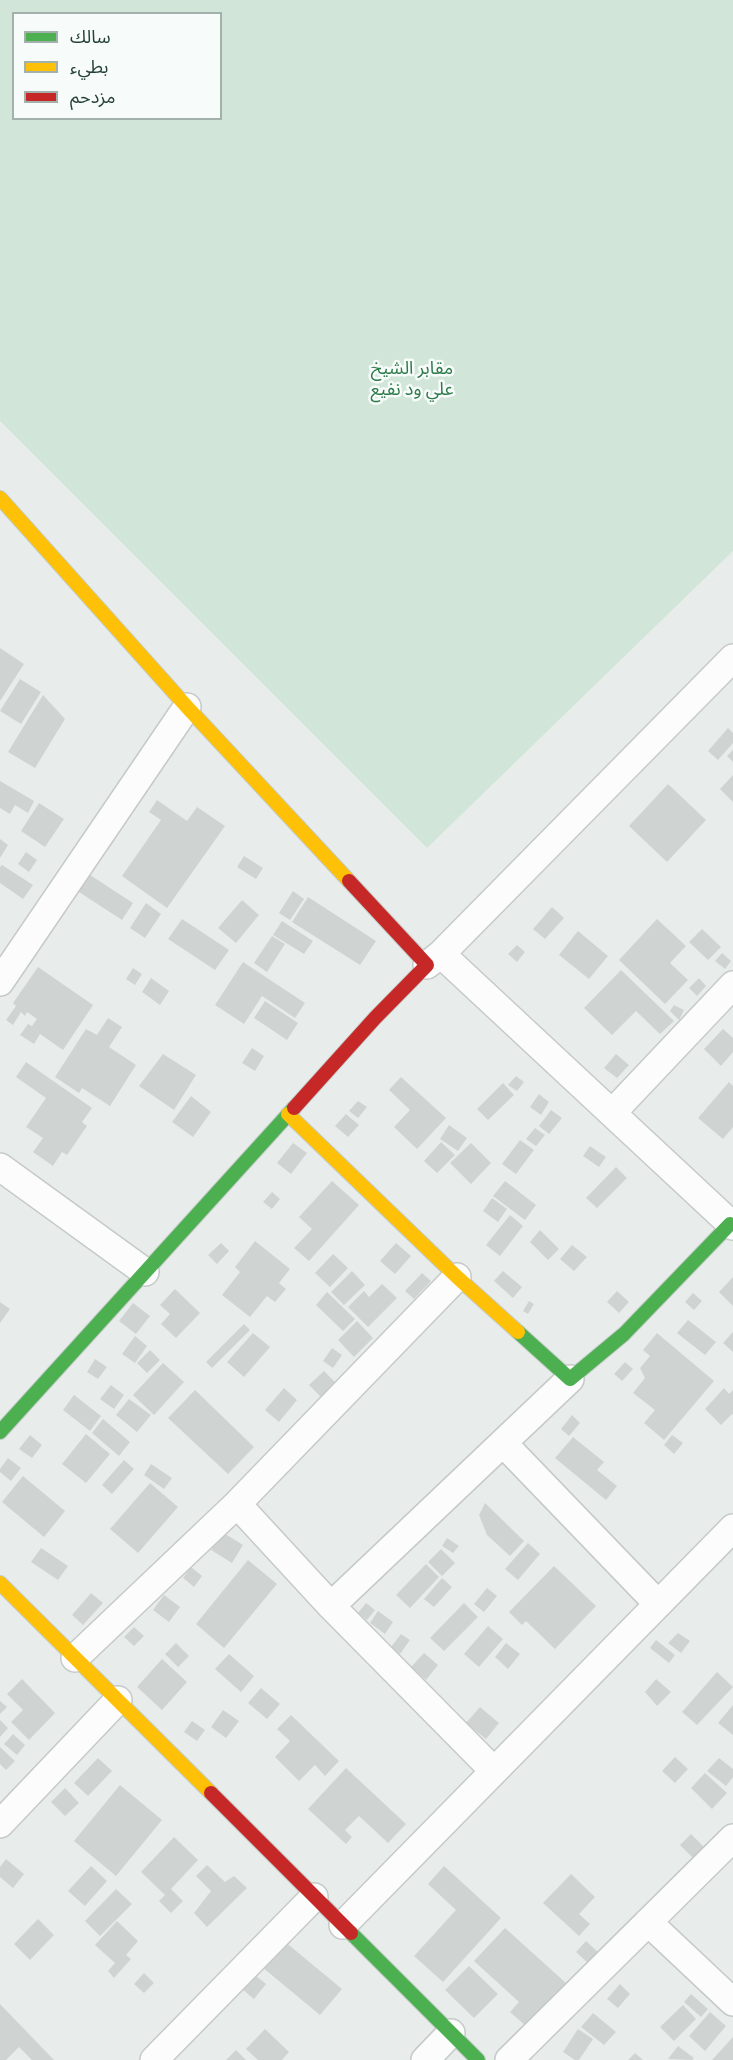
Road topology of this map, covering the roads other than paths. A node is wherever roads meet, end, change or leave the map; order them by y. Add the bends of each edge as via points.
1 (2, 507) edge
2 (733, 658) edge
3 (188, 707) junction
4 (434, 960) junction
5 (0, 982) edge
6 (733, 986) edge
7 (612, 1113) junction
8 (288, 1114) junction
9 (0, 1167) edge
10 (732, 1225) edge
11 (145, 1272) junction
12 (457, 1277) junction
13 (570, 1379) junction
14 (0, 1432) edge
15 (503, 1443) junction
16 (237, 1504) junction
17 (733, 1528) edge
18 (0, 1582) edge
19 (658, 1604) junction
20 (331, 1606) junction
21 (75, 1658) junction
22 (118, 1700) junction
23 (494, 1771) junction
24 (0, 1824) edge
25 (733, 1838) edge
26 (314, 1897) junction
27 (648, 1922) junction
28 (343, 1925) junction
29 (733, 2002) edge
30 (451, 2033) junction
31 (154, 2060) edge
32 (425, 2060) edge
33 (478, 2060) edge
34 (509, 2060) edge

1 - 3 street
2 - 4 street
3 - 4 street
3 - 5 street
4 - 7 street
4 - 8 street
6 - 7 street
7 - 10 street
8 - 11 street
8 - 12 street
9 - 11 street
10 - 13 street via 624,1335
11 - 14 street
12 - 13 street
12 - 16 street
13 - 15 street
15 - 19 street
15 - 20 street
16 - 20 street
16 - 21 street
17 - 19 street
18 - 21 street
19 - 23 street
20 - 23 street
21 - 22 street
22 - 24 street
22 - 26 street
23 - 28 street
25 - 27 street
26 - 28 street
26 - 31 street
27 - 29 street
27 - 34 street
28 - 30 street
30 - 32 street
30 - 33 street

